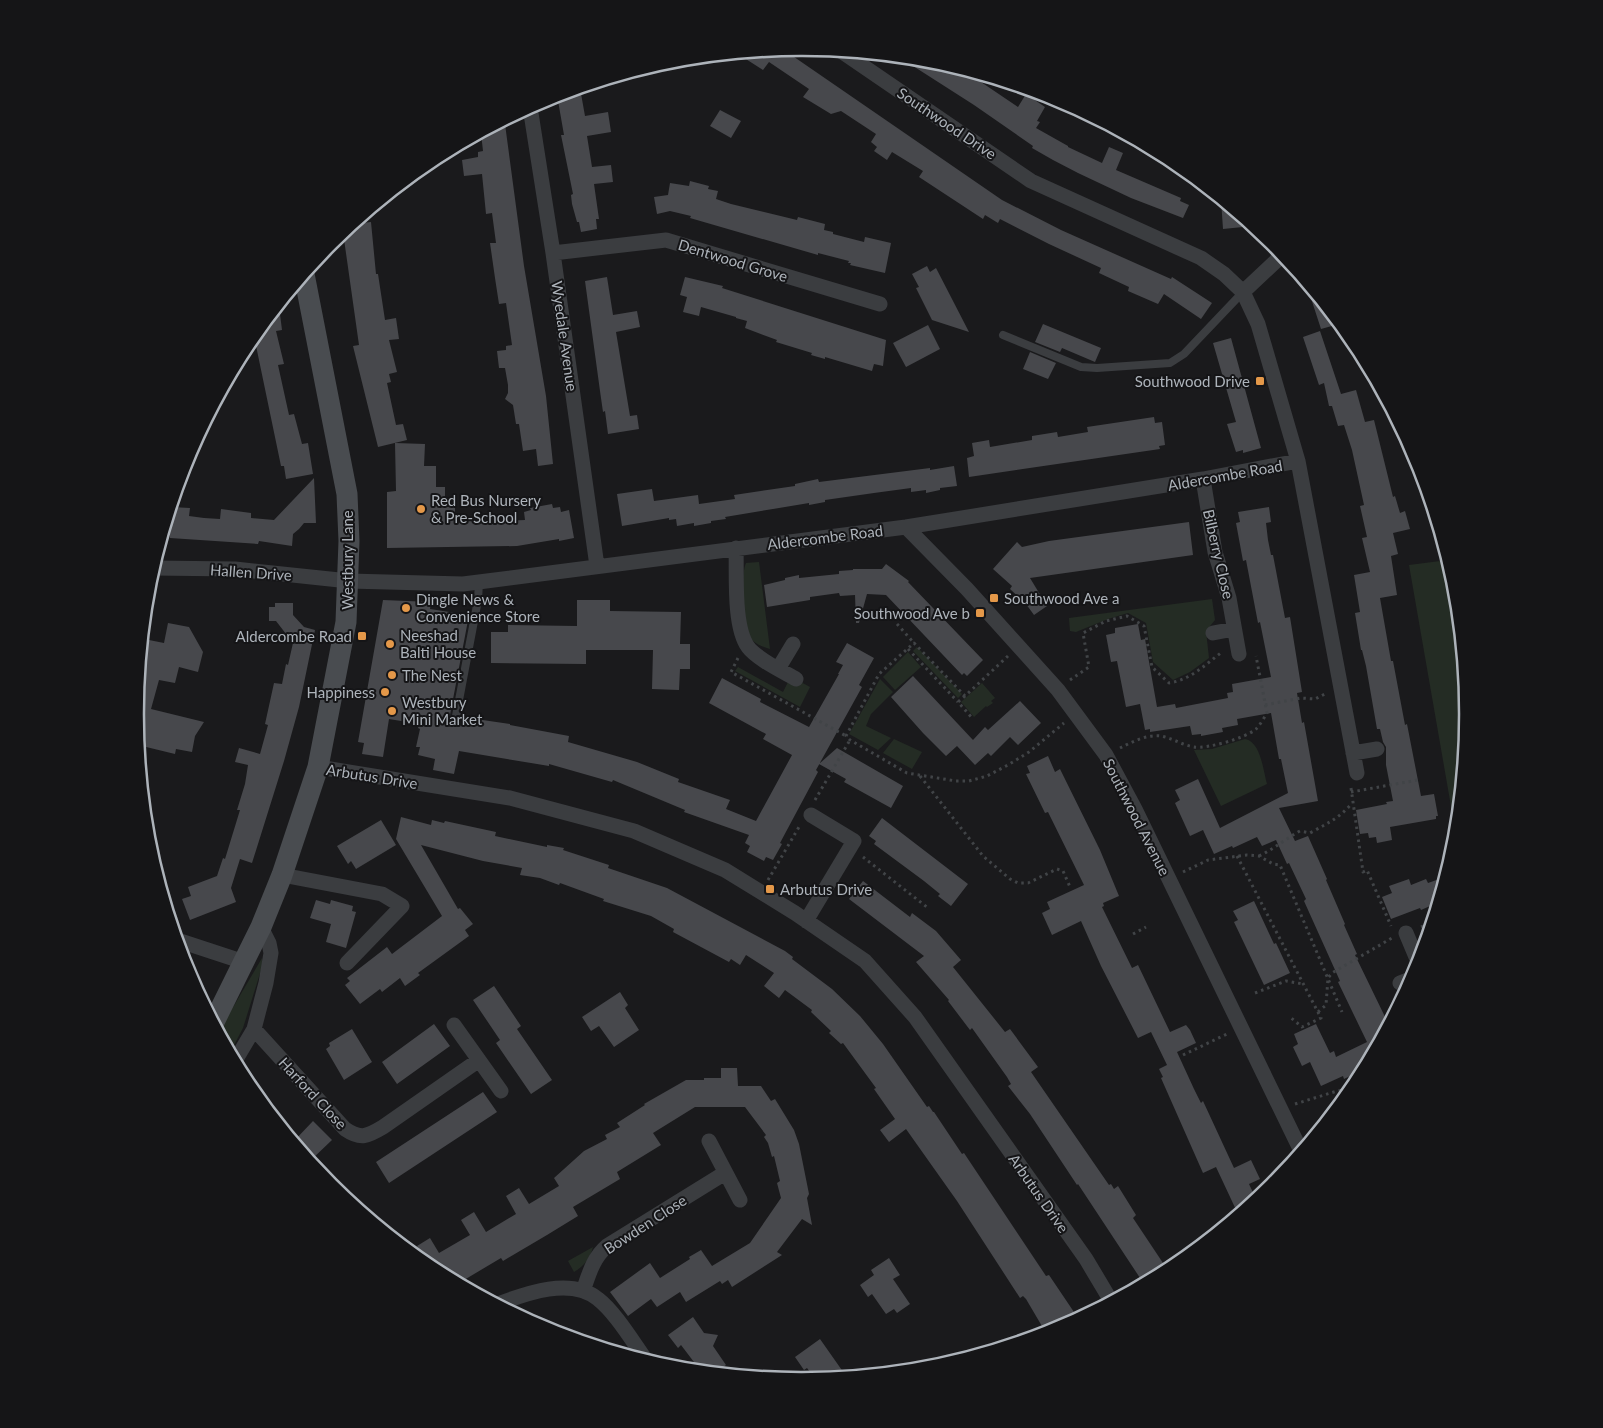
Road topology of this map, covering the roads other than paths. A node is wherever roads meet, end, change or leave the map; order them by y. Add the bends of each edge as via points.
1 (852, 59) edge
2 (531, 115) edge
3 (553, 253) junction
4 (1277, 260) edge
5 (306, 282) edge
6 (1243, 292) junction
7 (880, 304) dead end
8 (1002, 335) dead end
9 (1298, 461) junction
10 (1204, 479) junction
11 (906, 527) junction
12 (736, 548) junction
13 (596, 566) junction
14 (160, 568) edge
15 (349, 581) junction
16 (479, 582) junction
17 (1213, 633) dead end
18 (793, 644) dead end
19 (778, 669) junction
20 (796, 679) dead end
21 (456, 716) dead end
22 (1377, 749) dead end
23 (1353, 753) junction
24 (318, 767) junction
25 (1357, 773) road end
26 (811, 815) dead end
27 (282, 875) junction
28 (806, 921) junction
29 (261, 927) junction
30 (1397, 932) road end
31 (186, 943) edge
32 (1413, 955) edge
33 (244, 962) junction
34 (346, 963) dead end
35 (217, 1015) edge
36 (454, 1025) dead end
37 (254, 1029) junction
38 (239, 1054) edge
39 (479, 1060) junction
40 (500, 1091) dead end
41 (709, 1141) dead end
42 (1298, 1145) edge
43 (725, 1173) junction
44 (740, 1200) dead end
45 (583, 1291) junction
46 (1108, 1296) edge
47 (506, 1301) edge
48 (639, 1351) edge

1 - 6 street, Southwood Drive via 1031,181 1201,258
2 - 3 street, Wyedale Avenue
3 - 7 street, Dentwood Grove via 666,240
3 - 13 street, Wyedale Avenue
4 - 6 street
5 - 15 street, Westbury Lane via 347,494
6 - 8 lane via 1184,354 1170,363 1082,367
6 - 9 street, Southwood Drive via 1258,324
9 - 10 street, Aldercombe Road
9 - 23 street, Southwood Drive
10 - 11 street, Aldercombe Road
10 - 17 street, Bilberry Close via 1215,552 1229,598 1236,641
11 - 12 street, Aldercombe Road
11 - 42 street, Southwood Avenue via 1058,690 1106,755
12 - 13 street, Aldercombe Road
12 - 19 street via 738,624 748,647
13 - 16 street, Aldercombe Road
14 - 15 street, Hallen Drive via 235,569
15 - 16 street, Aldercombe Road
15 - 24 street, Westbury Lane via 341,656
16 - 21 lane
18 - 19 street
19 - 20 street
22 - 23 street
23 - 25 street, Southwood Drive
24 - 27 street, Westbury Lane
24 - 28 street, Arbutus Drive via 510,798 634,831 725,870
26 - 28 street via 854,841
27 - 29 street, Westbury Lane
27 - 34 street via 382,894 402,906
28 - 46 street, Arbutus Drive via 865,961 916,1017 1086,1259
29 - 33 street, Westbury Lane
29 - 37 street via 271,953
30 - 32 street
31 - 33 street
33 - 35 street, Westbury Lane
36 - 39 street
37 - 38 street
37 - 39 street, Harford Close via 345,1129 357,1135 368,1136 383,1127
39 - 40 street
41 - 43 street
43 - 44 street
43 - 45 street, Bowden Close via 599,1252
45 - 47 street via 552,1288
45 - 48 street via 607,1307

